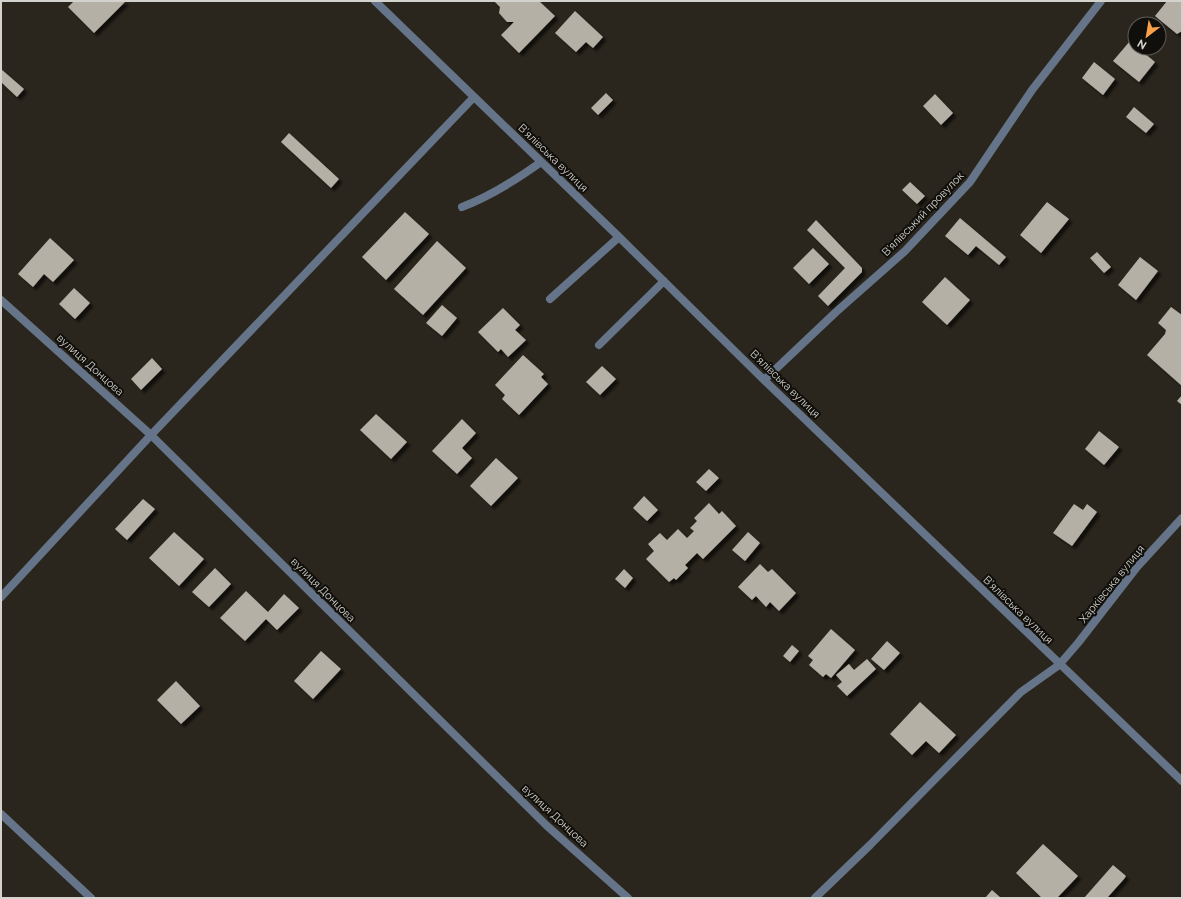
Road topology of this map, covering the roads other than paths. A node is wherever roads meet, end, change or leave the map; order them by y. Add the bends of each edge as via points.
1 (375, 1) edge
2 (1101, 1) edge
3 (474, 97) junction
4 (541, 162) junction
5 (462, 207) dead end
6 (619, 237) junction
7 (664, 281) junction
8 (550, 299) dead end
9 (1, 300) edge
10 (600, 345) dead end
11 (764, 380) junction
12 (151, 435) junction
13 (1182, 518) edge
14 (1, 596) edge
15 (1059, 665) junction
16 (1182, 781) edge
17 (1, 814) edge
18 (91, 898) edge
19 (628, 898) edge
20 (815, 898) edge

1 - 3 street, В’ялівська вулиця
2 - 11 street, В'ялівський провулок via 1032,90 970,182 905,252
3 - 4 street, В’ялівська вулиця
3 - 12 street
4 - 5 street via 503,188
4 - 6 street, В’ялівська вулиця
6 - 7 street, В’ялівська вулиця
6 - 8 street
7 - 10 street
7 - 11 street, В’ялівська вулиця
9 - 12 street, вулиця Донцова
11 - 15 street, В’ялівська вулиця
12 - 14 street
12 - 19 street, вулиця Донцова via 546,825
13 - 15 street, Харківська вулиця via 1137,567
15 - 16 street, В’ялівська вулиця
15 - 20 street, Харківська вулиця via 1021,692
17 - 18 street

